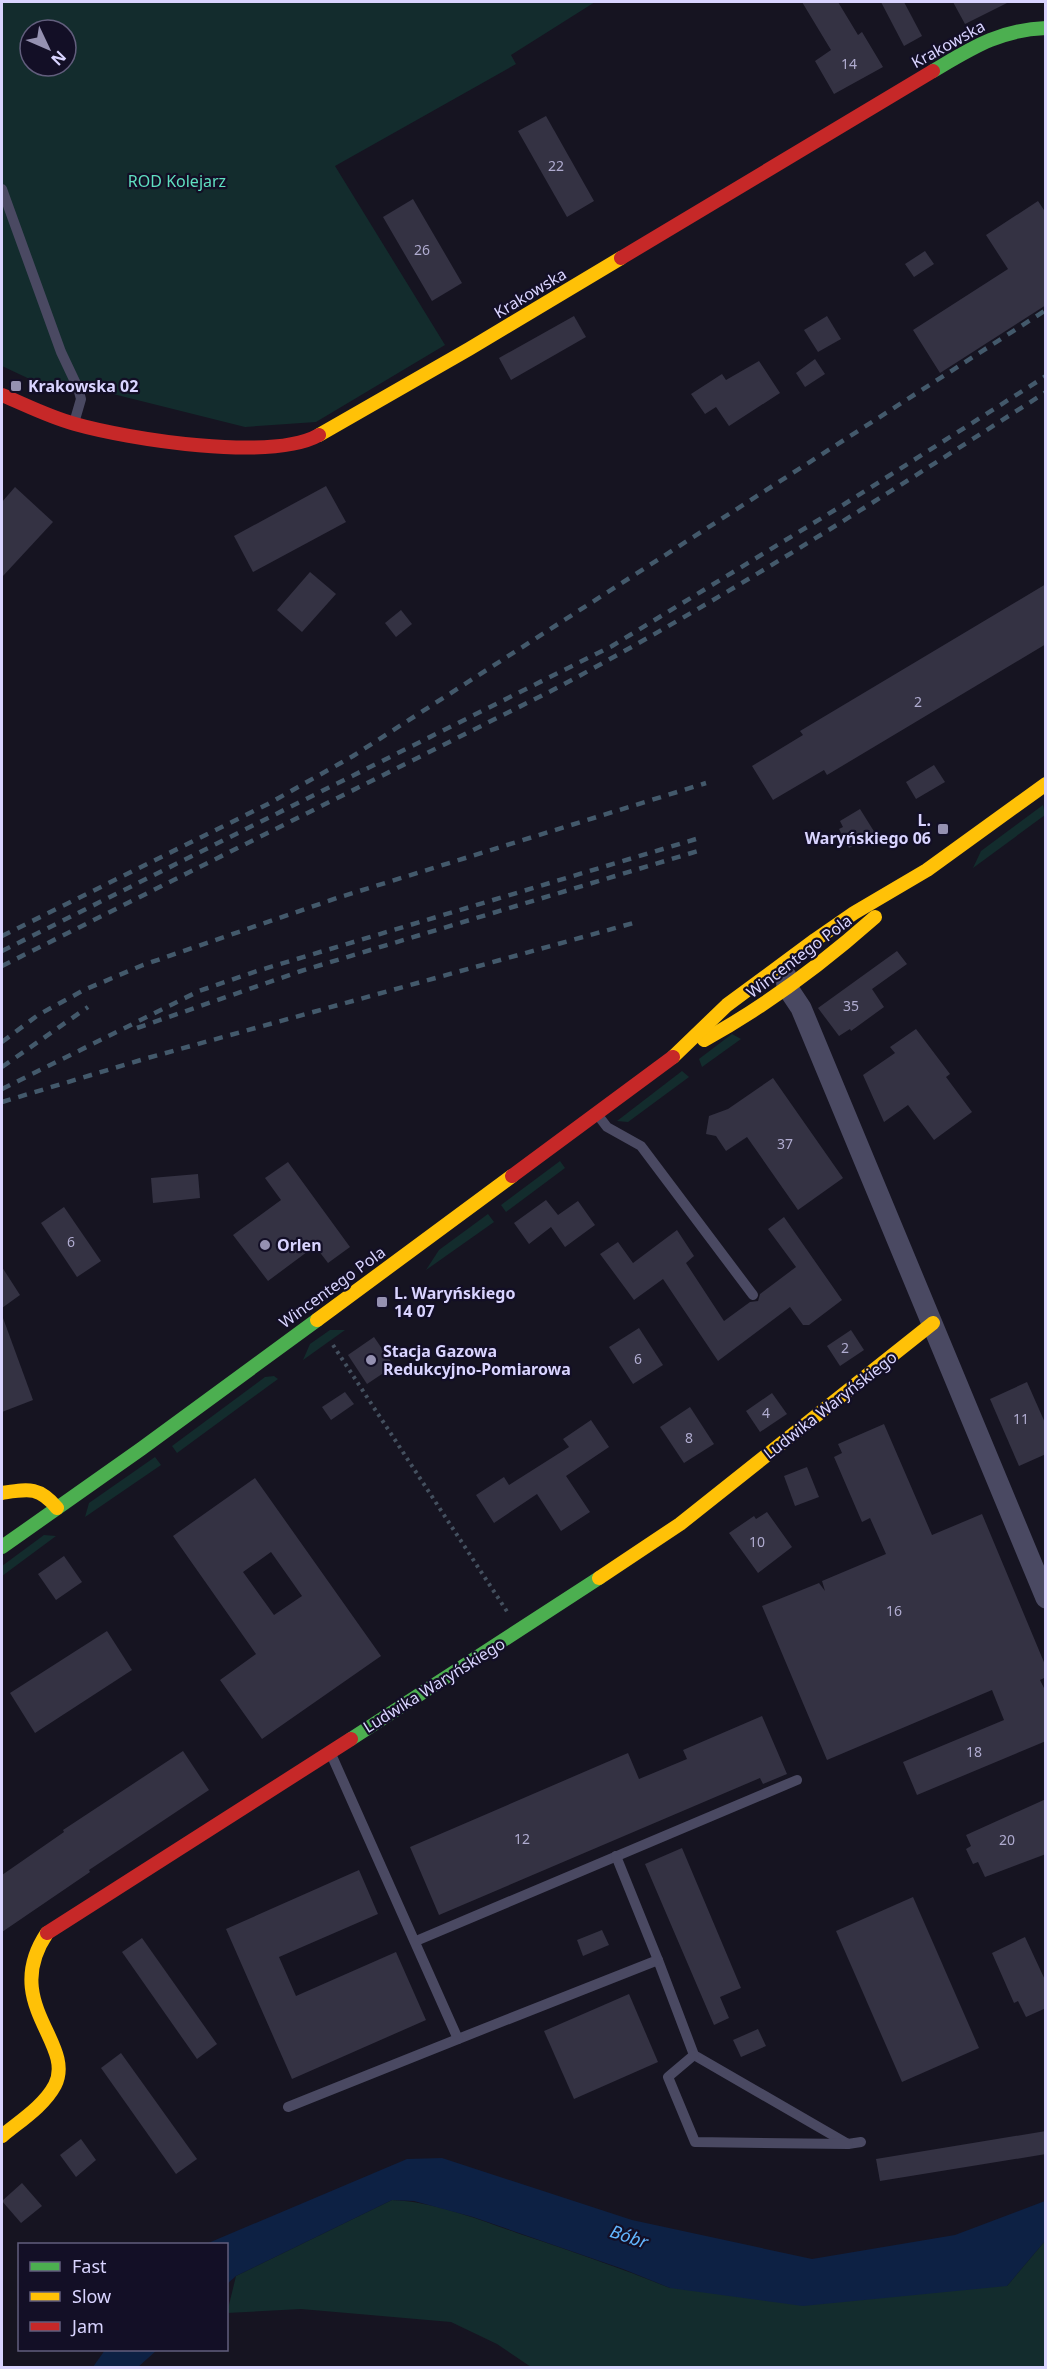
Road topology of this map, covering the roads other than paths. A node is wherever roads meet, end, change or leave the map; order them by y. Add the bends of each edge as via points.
1 (1046, 28) edge
2 (2, 189) edge
3 (2, 394) edge
4 (74, 423) junction
5 (1046, 784) edge
6 (927, 870) junction
7 (791, 958) junction
8 (787, 987) junction
9 (680, 1052) junction
10 (596, 1114) junction
11 (753, 1295) dead end
12 (933, 1323) junction
13 (2, 1493) edge
14 (57, 1508) junction
15 (2, 1548) edge
16 (1046, 1598) edge
17 (330, 1750) junction
18 (797, 1779) dead end
19 (616, 1856) junction
20 (416, 1941) junction
21 (658, 1960) junction
22 (458, 2039) junction
23 (694, 2055) junction
24 (288, 2107) dead end
25 (2, 2136) edge
26 (861, 2142) dead end
27 (848, 2144) junction

1 - 4 street, Krakowska via 1024,28 984,41 315,437 293,445 252,449 129,435
2 - 4 lane via 61,352 78,387 81,399
3 - 4 street, Krakowska
5 - 6 street, Wincentego Pola
6 - 7 street, Wincentego Pola via 854,913
6 - 8 street, Wincentego Pola via 854,937
7 - 8 street via 786,968
7 - 9 street, Wincentego Pola via 727,1005
8 - 9 street, Wincentego Pola via 740,1021
8 - 12 street via 801,1008
9 - 10 street, Wincentego Pola
10 - 11 lane via 607,1127 641,1146
10 - 14 street, Wincentego Pola
12 - 16 street
12 - 17 street, Ludwika Waryńskiego via 680,1524 520,1631
13 - 14 street via 28,1489 46,1493
14 - 15 street, Wincentego Pola
17 - 20 lane
17 - 25 street, Ludwika Waryńskiego via 36,1943 28,1957 23,1987 56,2061 58,2076 41,2102
18 - 19 lane
19 - 20 lane
19 - 21 lane
20 - 22 lane
21 - 22 lane
21 - 23 lane
22 - 24 lane
23 - 27 lane
23 - 27 lane via 668,2077 695,2142
26 - 27 lane

